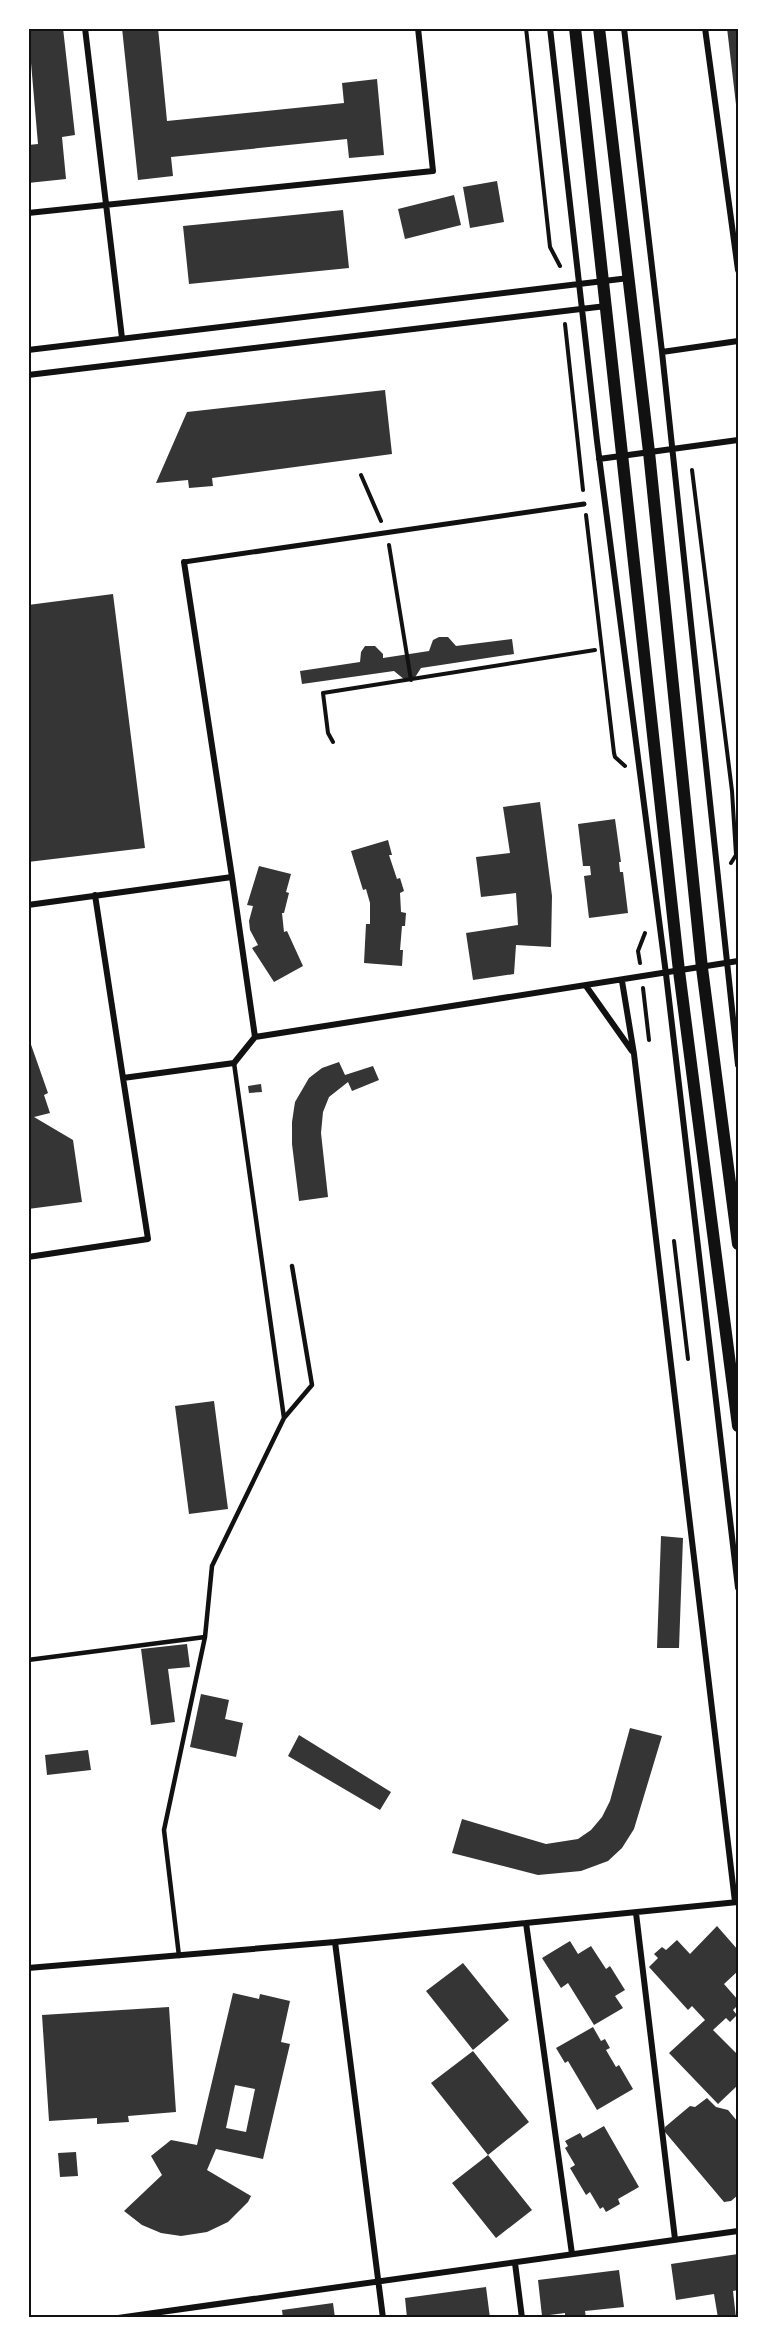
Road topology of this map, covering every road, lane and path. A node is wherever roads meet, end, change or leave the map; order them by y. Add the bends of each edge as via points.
1 (86, 28) edge
2 (418, 28) edge
3 (526, 28) edge
4 (550, 28) edge
5 (575, 28) edge
6 (599, 28) edge
7 (624, 28) edge
8 (705, 28) edge
9 (105, 204) junction
10 (28, 213) edge
11 (738, 270) edge
12 (629, 278) junction
13 (604, 281) junction
14 (580, 284) junction
15 (562, 286) junction
16 (606, 306) junction
17 (583, 309) junction
18 (564, 311) junction
19 (122, 338) junction
20 (738, 341) edge
21 (28, 350) edge
22 (662, 352) junction
23 (28, 375) edge
24 (738, 440) edge
25 (673, 449) junction
26 (650, 452) junction
27 (624, 456) junction
28 (599, 459) junction
29 (361, 475) dead end
30 (584, 504) junction
31 (387, 532) junction
32 (184, 562) joint
33 (595, 650) dead end
34 (411, 680) junction
35 (333, 742) dead end
36 (628, 769) dead end
37 (232, 877) junction
38 (95, 895) junction
39 (28, 905) edge
40 (645, 932) dead end
41 (738, 962) edge
42 (726, 964) junction
43 (702, 968) junction
44 (679, 971) junction
45 (666, 974) junction
46 (642, 978) junction
47 (622, 981) junction
48 (586, 986) junction
49 (255, 1037) junction
50 (650, 1049) dead end
51 (634, 1054) junction
52 (234, 1063) junction
53 (738, 1065) edge
54 (123, 1078) junction
55 (673, 1237) dead end
56 (738, 1244) edge
57 (28, 1257) edge
58 (292, 1266) dead end
59 (688, 1366) dead end
60 (284, 1418) junction
61 (738, 1426) edge
62 (738, 1588) edge
63 (205, 1637) junction
64 (28, 1660) edge
65 (737, 1902) edge
66 (636, 1913) junction
67 (526, 1923) junction
68 (335, 1942) junction
69 (179, 1956) junction
70 (28, 1968) edge
71 (738, 2230) edge
72 (675, 2239) junction
73 (572, 2254) junction
74 (515, 2263) junction
75 (379, 2280) junction
76 (118, 2318) edge
77 (383, 2318) edge
78 (522, 2318) edge

1 - 9 street
2 - 9 street via 433,171
3 - 15 path via 550,247 560,263
4 - 14 street
5 - 13 main road
6 - 12 main road
7 - 22 street
8 - 11 street
9 - 10 street
9 - 19 street
12 - 13 street
12 - 26 main road
13 - 14 street
13 - 16 main road
14 - 15 street
14 - 17 street
15 - 19 street
16 - 17 street
16 - 27 main road
17 - 18 street
17 - 28 street
18 - 23 street
18 - 30 path
19 - 21 street
20 - 22 street
22 - 25 street
24 - 25 street
25 - 26 street
25 - 42 street
26 - 27 street
26 - 43 main road
27 - 28 street
27 - 44 main road
28 - 45 street
29 - 31 path
30 - 31 street
30 - 36 path via 614,753
31 - 32 street
31 - 34 path
32 - 37 street
33 - 34 path
34 - 35 path via 322,693
37 - 38 street
37 - 49 street
38 - 39 street
38 - 54 street
40 - 46 path via 638,951
41 - 42 street
42 - 43 street
42 - 53 street
43 - 44 street
43 - 56 main road
44 - 45 street
44 - 61 main road
45 - 46 street
45 - 62 street
46 - 47 street
46 - 50 path
47 - 48 street
47 - 51 street
48 - 49 street
48 - 51 street
49 - 52 street
51 - 65 street
52 - 54 street
52 - 60 lane
54 - 57 street via 148,1239
55 - 59 path
58 - 60 lane via 312,1384
60 - 63 lane via 212,1566
63 - 64 lane
63 - 69 lane via 164,1830
65 - 66 street
66 - 67 street
66 - 72 street
67 - 68 street
67 - 73 street
68 - 69 street
68 - 75 street
69 - 70 street
71 - 72 street
72 - 73 street
73 - 74 street
74 - 75 street
74 - 78 street
75 - 76 street
75 - 77 street

